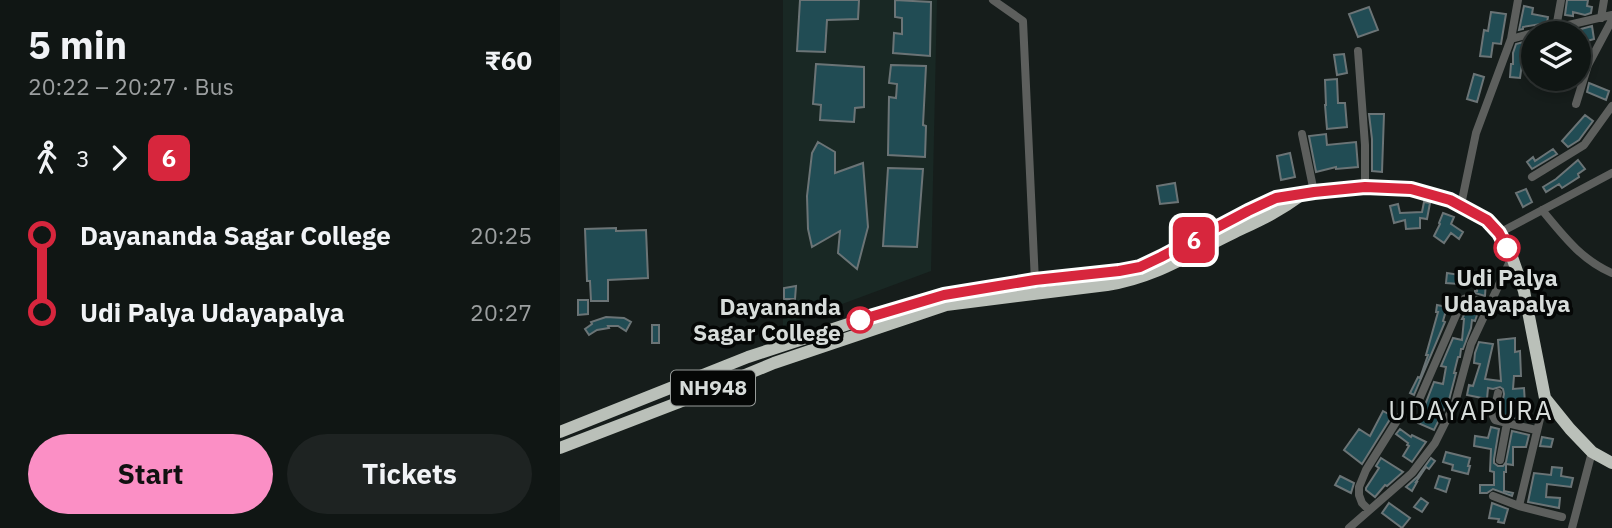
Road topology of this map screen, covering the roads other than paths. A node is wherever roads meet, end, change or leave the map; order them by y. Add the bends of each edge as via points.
1 (993, 0) edge
2 (1518, 0) edge
3 (1561, 0) edge
4 (1604, 0) edge
5 (1612, 17) edge
6 (1601, 18) junction
7 (1557, 21) edge
8 (1588, 21) edge
9 (1521, 36) edge
10 (1511, 38) junction
11 (1358, 51) dead end
12 (1576, 104) dead end
13 (1612, 106) edge
14 (1301, 134) dead end
15 (1612, 173) edge
16 (1532, 177) dead end
17 (1365, 187) junction
18 (1309, 193) junction
19 (1461, 205) junction
20 (1542, 210) junction
21 (1499, 233) junction
22 (1512, 257) junction
23 (1612, 273) edge
24 (1036, 286) junction
25 (1490, 304) junction
26 (1498, 393) dead end
27 (647, 398) junction
28 (1545, 398) junction
29 (653, 412) junction
30 (1507, 423) junction
31 (1536, 430) junction
32 (560, 432) edge
33 (560, 448) edge
34 (1592, 452) junction
35 (1500, 460) dead end
36 (1612, 463) edge
37 (1493, 496) dead end
38 (1519, 506) junction
39 (1370, 510) junction
40 (1562, 517) dead end
41 (1349, 528) edge
42 (1572, 528) edge

1 - 24 street via 1023,21
2 - 10 street
3 - 7 street
4 - 6 street
5 - 6 street
5 - 12 street via 1587,65
6 - 8 street
9 - 10 street
10 - 19 street via 1476,133
11 - 17 street
13 - 16 street via 1584,145
14 - 18 street
15 - 20 street
17 - 18 highway, NH948
17 - 19 highway, NH948 via 1411,189
18 - 24 highway, NH948 via 1164,262 1149,275 1125,282
19 - 21 highway, NH948
20 - 21 street
20 - 23 street via 1576,250
21 - 22 highway, NH948
22 - 25 street
22 - 28 highway, NH948 via 1524,291
24 - 27 highway, NH948 via 944,295 888,311 748,357
24 - 29 highway, NH948 via 946,305 774,363
25 - 39 street via 1471,344 1455,403 1435,443 1412,473
25 - 39 street via 1464,299 1419,400 1398,419 1359,487 1362,503
26 - 30 street via 1493,416 1495,421
27 - 29 highway
27 - 32 highway, NH948
28 - 31 street
28 - 34 highway, NH948
29 - 33 highway, NH948
30 - 31 street
30 - 35 street
31 - 38 street
34 - 36 highway, NH948
34 - 42 street
37 - 38 street
38 - 40 street
39 - 41 street

